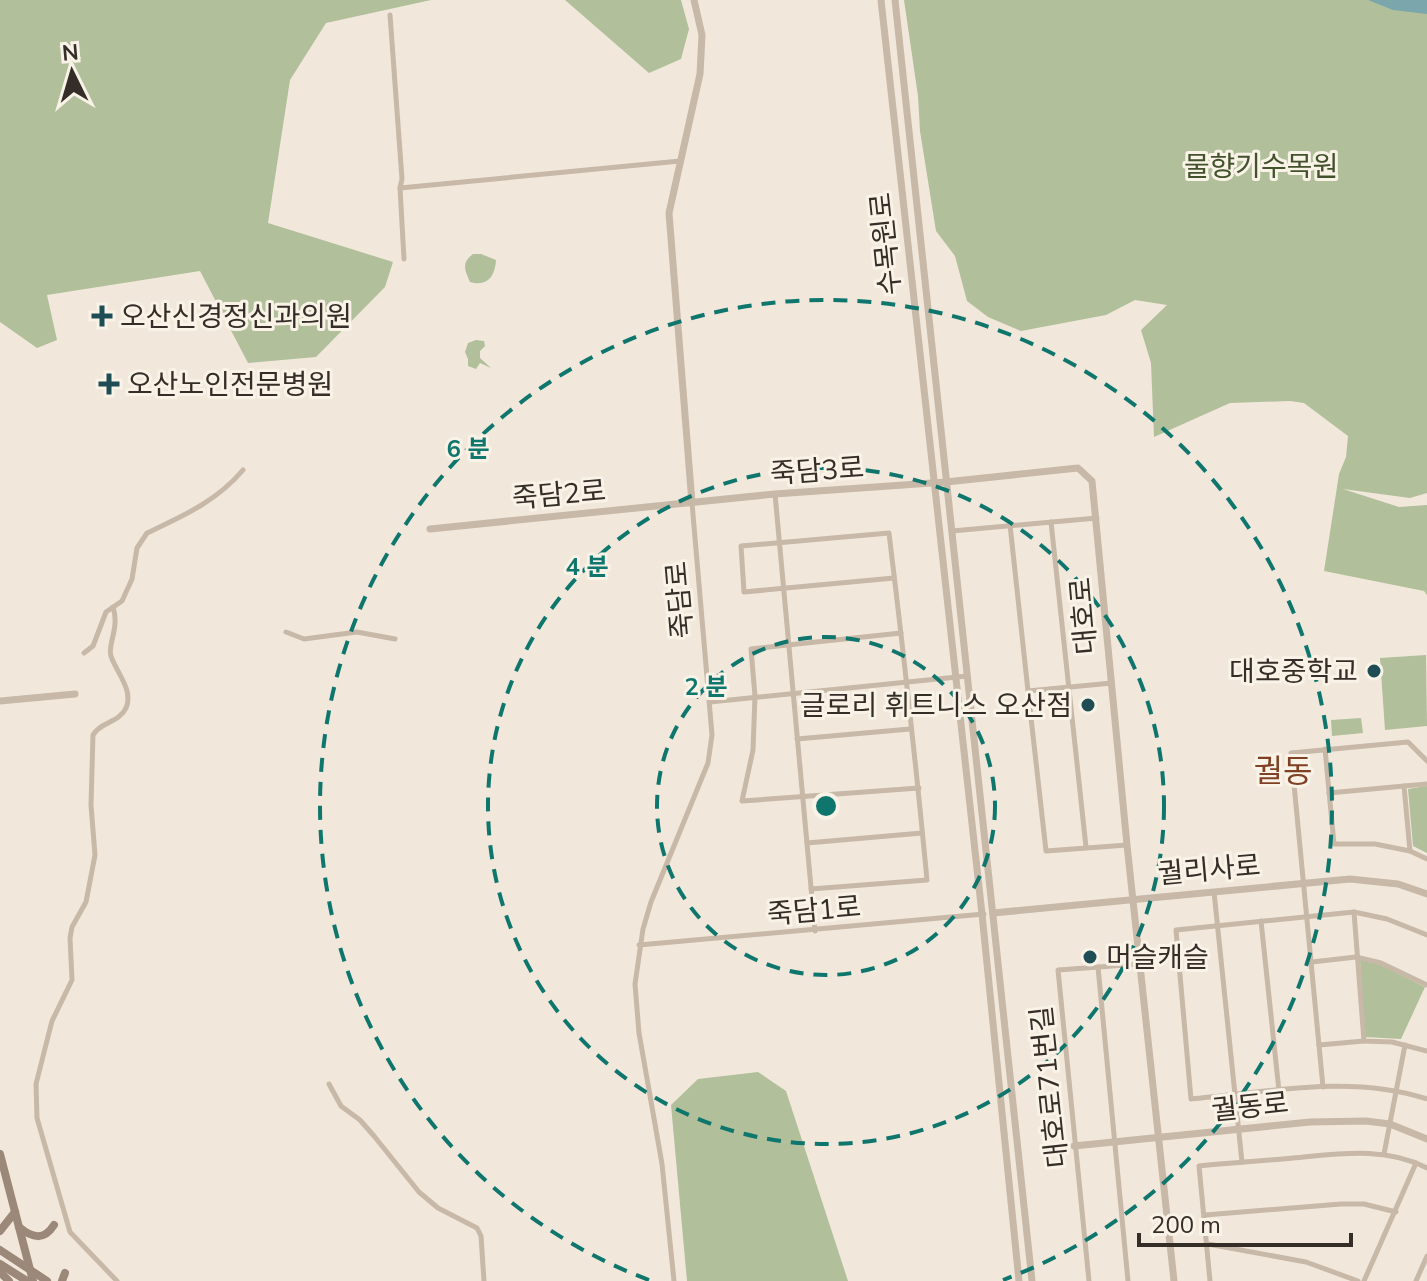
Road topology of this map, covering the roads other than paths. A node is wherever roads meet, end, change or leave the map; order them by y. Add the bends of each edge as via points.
1 (694, 0) edge
2 (881, 0) edge
3 (895, 0) edge
4 (390, 15) dead end
5 (680, 161) junction
6 (400, 188) junction
7 (404, 259) dead end
8 (243, 470) dead end
9 (946, 482) junction
10 (933, 483) junction
11 (775, 494) junction
12 (692, 503) junction
13 (1097, 518) junction
14 (1051, 522) junction
15 (1010, 525) junction
16 (430, 529) dead end
17 (951, 531) junction
18 (779, 543) junction
19 (894, 578) junction
20 (783, 589) junction
21 (113, 607) junction
22 (286, 632) dead end
23 (901, 633) junction
24 (395, 639) dead end
25 (788, 644) junction
26 (84, 653) dead end
27 (967, 676) junction
28 (955, 677) junction
29 (906, 681) junction
30 (1112, 683) junction
31 (1067, 688) junction
32 (1028, 691) junction
33 (793, 692) junction
34 (75, 694) dead end
35 (755, 696) junction
36 (0, 701) edge
37 (710, 702) junction
38 (910, 729) junction
39 (797, 739) junction
40 (1325, 749) junction
41 (1427, 761) edge
42 (1427, 784) edge
43 (1404, 786) junction
44 (919, 788) junction
45 (1329, 793) junction
46 (802, 798) junction
47 (922, 833) junction
48 (807, 843) junction
49 (1127, 845) junction
50 (1086, 847) junction
51 (1410, 851) junction
52 (1427, 859) edge
53 (1304, 882) junction
54 (811, 889) junction
55 (1214, 891) junction
56 (1427, 894) edge
57 (1134, 898) junction
58 (1354, 912) junction
59 (993, 913) junction
60 (982, 914) junction
61 (1306, 915) junction
62 (1261, 921) junction
63 (1218, 926) junction
64 (815, 931) junction
65 (1427, 935) edge
66 (639, 945) junction
67 (1356, 957) junction
68 (1312, 962) junction
69 (1140, 964) junction
70 (1098, 967) junction
71 (1427, 985) edge
72 (1364, 1041) junction
73 (1319, 1045) junction
74 (1405, 1045) junction
75 (1427, 1051) edge
76 (329, 1084) dead end
77 (1323, 1087) junction
78 (1279, 1091) junction
79 (1396, 1091) junction
80 (1236, 1095) junction
81 (1427, 1099) edge
82 (1390, 1124) junction
83 (1239, 1129) junction
84 (1157, 1138) junction
85 (1427, 1139) edge
86 (1113, 1143) junction
87 (1074, 1146) junction
88 (0, 1154) edge
89 (1384, 1154) junction
90 (1242, 1162) junction
91 (1416, 1163) junction
92 (1427, 1168) edge
93 (16, 1211) junction
94 (1396, 1212) junction
95 (1205, 1215) junction
96 (54, 1225) dead end
97 (19, 1226) junction
98 (0, 1231) edge
99 (1208, 1244) junction
100 (0, 1250) edge
101 (1427, 1256) edge
102 (0, 1264) edge
103 (30, 1270) junction
104 (0, 1272) edge
105 (9, 1281) edge
106 (27, 1281) edge
107 (33, 1281) edge
108 (47, 1281) edge
109 (117, 1281) edge
110 (484, 1281) edge
111 (674, 1281) edge
112 (1019, 1281) edge
113 (1032, 1281) edge
114 (1089, 1281) edge
115 (1128, 1281) edge
116 (1174, 1281) edge
117 (1210, 1281) edge
118 (1361, 1281) edge
119 (1416, 1281) edge

1 - 5 street, 죽담로 via 702,35 700,74
2 - 10 street, 수목원로
3 - 9 street, 수목원로
4 - 6 street
5 - 6 street
5 - 12 street, 죽담로 via 669,213
6 - 7 street
8 - 21 street via 213,499 147,533 137,548 122,601
9 - 10 street, 죽담3로
9 - 13 street, 대호로 via 1078,468 1092,481
9 - 17 street, 수목원로
10 - 11 street, 죽담3로
10 - 28 street, 수목원로
11 - 12 street, 죽담3로
11 - 18 street
12 - 16 street, 죽담2로
12 - 37 street, 죽담로
13 - 14 street
13 - 30 street, 대호로
14 - 15 street
14 - 31 street
15 - 17 street
15 - 32 street
17 - 27 street, 수목원로
18 - 19 street via 889,533
18 - 20 street
18 - 20 street via 741,546 744,592
19 - 20 street
19 - 23 street
20 - 25 street
21 - 26 street
21 - 109 street via 116,626 110,654 128,694 127,706 93,735 92,875 86,902 72,927 72,980 52,1021 35,1099 70,1232
22 - 24 street via 304,639 357,632
23 - 25 street
23 - 29 street
25 - 33 street
25 - 35 street via 751,649
27 - 28 street
27 - 59 street, 수목원로
28 - 29 street
28 - 60 street, 수목원로
29 - 33 street
29 - 38 street
30 - 31 street
30 - 49 street, 대호로
31 - 32 street
31 - 50 street
32 - 50 street via 1046,851
33 - 35 street
33 - 39 street
34 - 36 street
35 - 37 street
35 - 46 street via 753,750 742,801
37 - 66 street, 죽담로 via 708,763 651,902
38 - 39 street
38 - 44 street
39 - 46 street
40 - 41 street via 1408,742
40 - 45 street
40 - 53 street via 1291,753
42 - 43 street
43 - 45 street
43 - 51 street
44 - 46 street
44 - 47 street
45 - 51 street via 1334,844
46 - 48 street
47 - 48 street
47 - 54 street via 927,880
48 - 54 street
49 - 50 street
49 - 57 street, 대호로
51 - 52 street
53 - 55 street, 궐리사로
53 - 56 street, 궐리사로 via 1373,880
53 - 61 street
54 - 64 street
55 - 57 street, 궐리사로
55 - 63 street
57 - 59 street, 궐리사로
57 - 69 street, 대호로
58 - 61 street
58 - 65 street
58 - 67 street
59 - 60 street, 죽담1로
59 - 113 street, 수목원로
60 - 64 street, 죽담1로
60 - 112 street, 수목원로
61 - 62 street
61 - 68 street
62 - 63 street
62 - 78 street
63 - 80 street
63 - 80 street via 1176,930 1191,1099
64 - 66 street, 죽담1로
66 - 111 street, 죽담로 via 639,1033 662,1164
67 - 68 street
67 - 71 street
67 - 72 street
68 - 73 street
69 - 70 street, 대호로71번길
69 - 84 street, 대호로
70 - 86 street
70 - 87 street, 대호로71번길 via 1058,970
72 - 73 street
72 - 74 street
73 - 77 street
74 - 75 street
74 - 79 street
76 - 110 street via 341,1106 360,1120 419,1192 477,1228
77 - 78 street
77 - 79 street
78 - 80 street
79 - 81 street
79 - 82 street
80 - 83 street
82 - 83 street, 궐동로 via 1310,1122
82 - 85 street, 궐동로
82 - 89 street
83 - 84 street, 궐동로
83 - 90 street
84 - 86 street, 궐동로
84 - 116 street
86 - 87 street, 궐동로
86 - 115 street
87 - 114 street, 대호로71번길
88 - 93 main road
89 - 90 street
89 - 91 street
90 - 95 street via 1199,1166
91 - 92 street
91 - 94 street
93 - 97 main road
93 - 98 main road
94 - 95 street via 1341,1204
94 - 118 street
95 - 99 street
96 - 97 main road via 36,1237
97 - 103 main road
99 - 117 street
99 - 118 street via 1306,1262
100 - 103 main road
101 - 119 street
102 - 106 main road
103 - 107 main road
103 - 108 main road
104 - 105 main road

